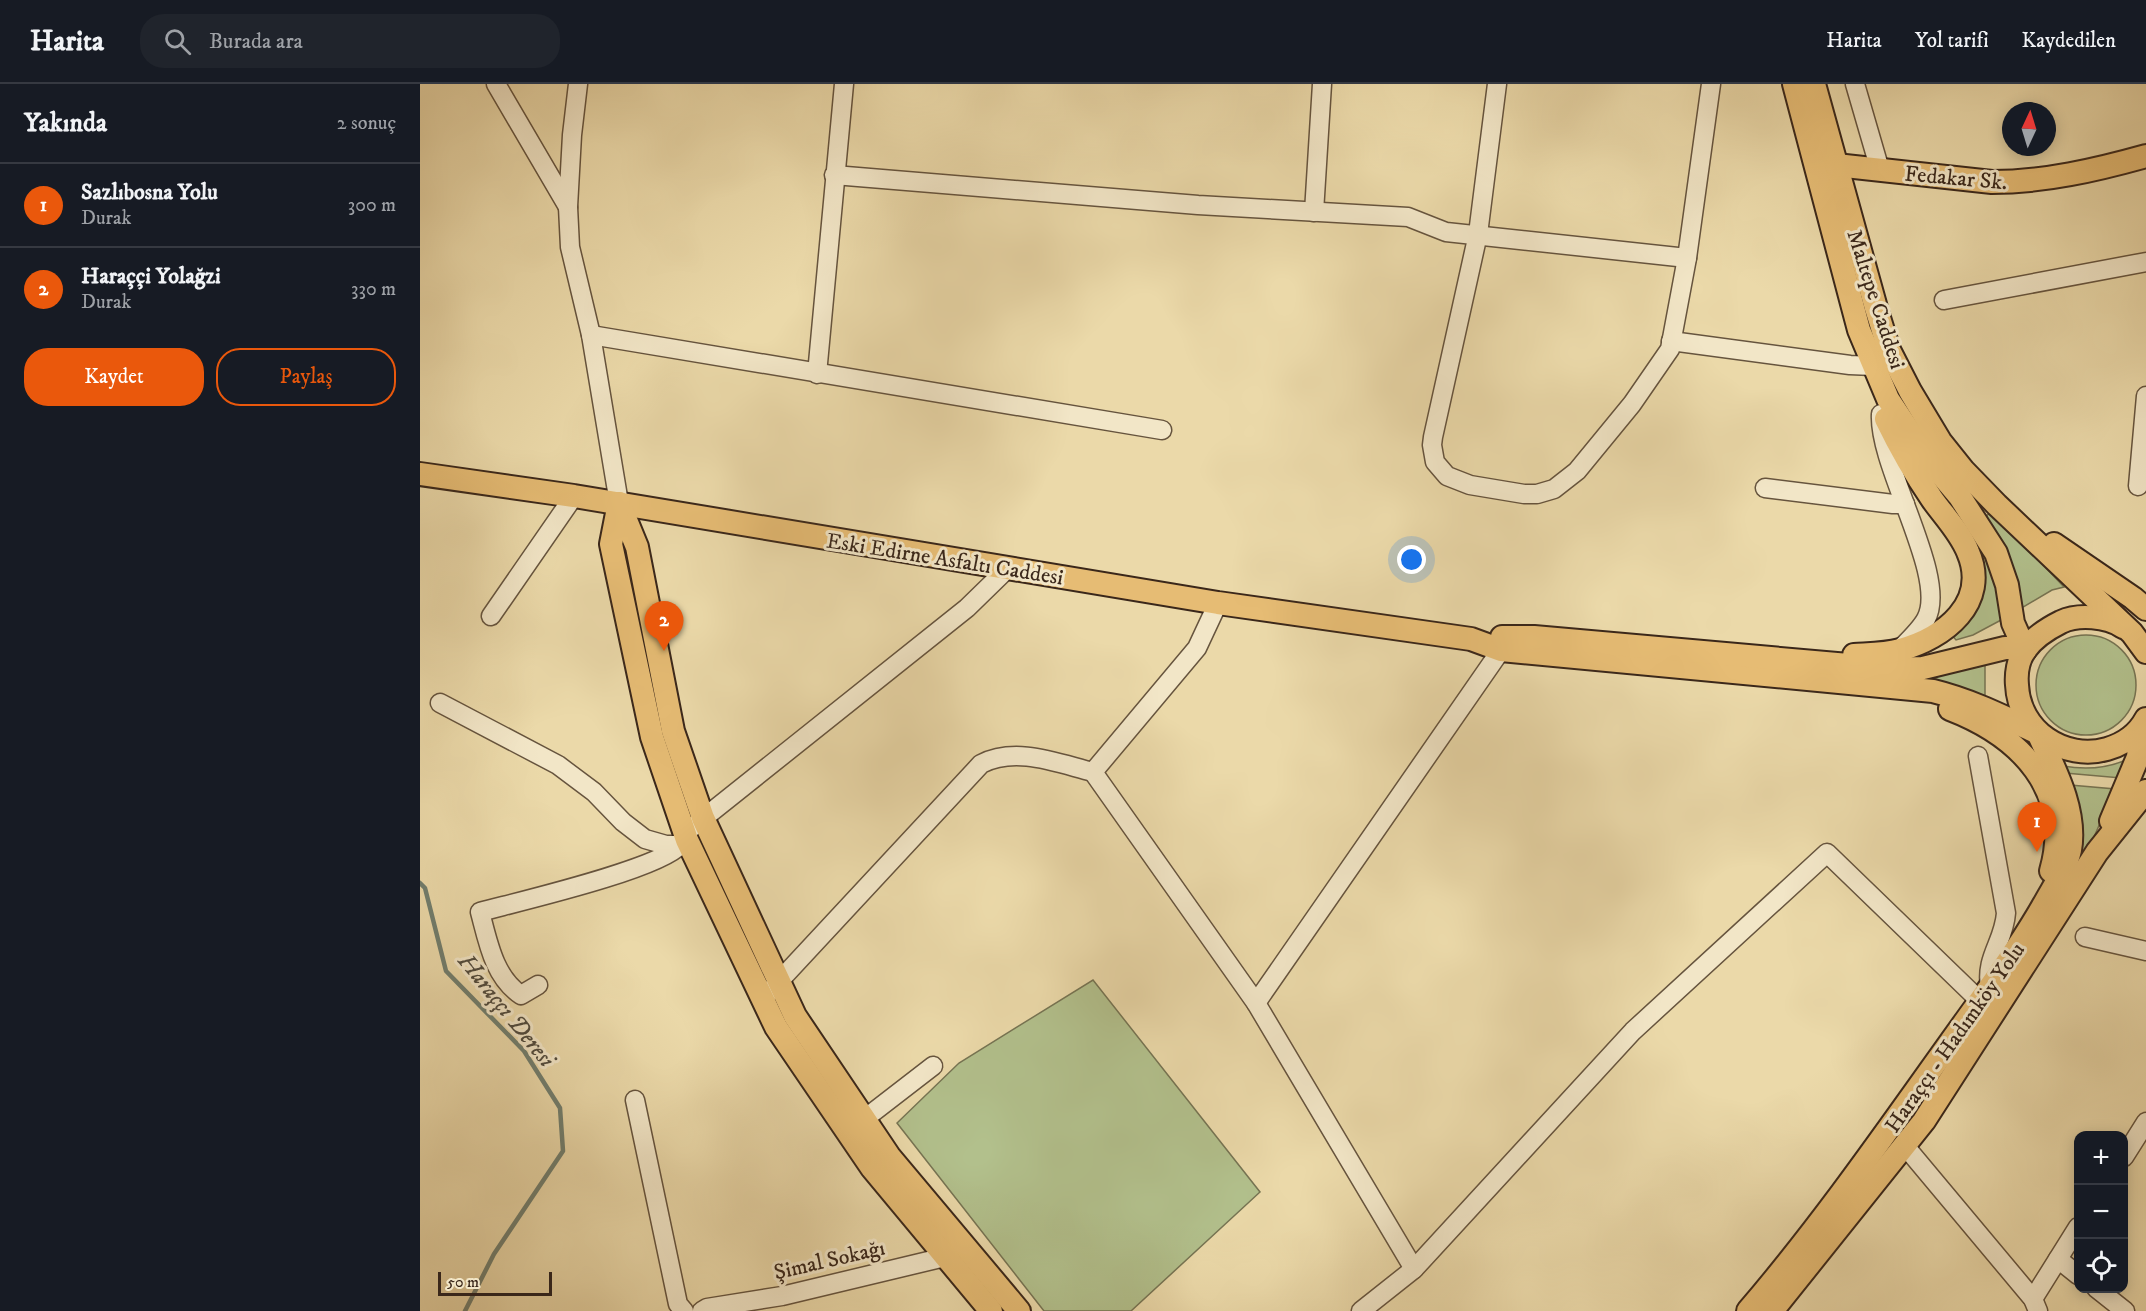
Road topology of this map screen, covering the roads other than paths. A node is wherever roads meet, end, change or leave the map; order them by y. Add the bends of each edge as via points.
1 (496, 84) edge
2 (578, 84) edge
3 (844, 84) edge
4 (1322, 84) edge
5 (1497, 84) edge
6 (1711, 84) edge
7 (1794, 84) edge
8 (1814, 84) edge
9 (1855, 84) edge
10 (2146, 156) edge
11 (1836, 165) junction
12 (1880, 170) junction
13 (834, 175) junction
14 (568, 207) junction
15 (1314, 212) junction
16 (1478, 234) junction
17 (1687, 258) junction
18 (2146, 262) edge
19 (1944, 300) dead end
20 (591, 335) junction
21 (1671, 341) junction
22 (1873, 366) junction
23 (817, 374) junction
24 (2146, 396) edge
25 (1882, 409) junction
26 (1162, 430) dead end
27 (420, 474) edge
28 (2138, 486) dead end
29 (1765, 488) dead end
30 (574, 496) junction
31 (618, 503) junction
32 (1905, 504) junction
33 (2009, 517) junction
34 (1007, 569) junction
35 (1218, 603) junction
36 (2146, 609) edge
37 (491, 616) dead end
38 (2139, 638) edge
39 (1471, 639) junction
40 (1502, 650) junction
41 (2025, 650) junction
42 (1898, 651) junction
43 (2146, 652) edge
44 (1782, 659) junction
45 (1794, 678) junction
46 (440, 703) dead end
47 (2144, 725) edge
48 (2038, 733) junction
49 (1978, 756) dead end
50 (1093, 772) junction
51 (2146, 791) edge
52 (703, 818) junction
53 (683, 839) junction
54 (2097, 852) junction
55 (2039, 914) junction
56 (2085, 937) dead end
57 (2146, 951) edge
58 (779, 982) junction
59 (538, 985) dead end
60 (1985, 994) junction
61 (763, 999) junction
62 (1256, 1003) junction
63 (933, 1066) dead end
64 (635, 1100) dead end
65 (2146, 1123) edge
66 (856, 1126) junction
67 (1905, 1146) junction
68 (2128, 1151) edge
69 (2074, 1235) edge
70 (953, 1250) junction
71 (2058, 1259) junction
72 (1414, 1269) junction
73 (2074, 1271) edge
74 (2102, 1293) edge
75 (785, 1303) edge
76 (2035, 1305) edge
77 (684, 1311) edge
78 (702, 1311) edge
79 (991, 1311) edge
80 (1019, 1311) edge
81 (1361, 1311) edge
82 (1748, 1311) edge
83 (1772, 1311) edge
84 (2125, 1311) edge

1 - 14 street
2 - 14 street
3 - 13 street
4 - 15 street
5 - 16 street
6 - 17 street
7 - 22 main road, Maltepe Caddesi via 1859,330
8 - 11 main road, Maltepe Caddesi
9 - 12 street
10 - 12 main road, Fedakar Sk. via 2017,182 1992,183
11 - 12 main road, Fedakar Sk.
11 - 33 main road, Maltepe Caddesi via 1889,350 1940,441
13 - 15 street
13 - 23 street
14 - 20 street via 570,247
15 - 16 street via 1408,217 1446,232
16 - 17 street
16 - 21 street via 1432,445 1435,462 1447,476 1470,485 1524,494 1554,489 1577,471 1632,404 1670,349
17 - 21 street
18 - 19 street
20 - 23 street
20 - 31 street
21 - 22 street
22 - 25 main road via 1874,391
22 - 41 main road via 1928,459 1960,498 1996,553 2007,585 2013,623
23 - 26 street
24 - 28 street
25 - 32 street via 1883,440
25 - 42 main road via 1909,461 1968,552 1973,582 1971,596 1955,621 1923,642
27 - 30 main road, Eski Edirne Asfaltı Caddesi
29 - 32 street
30 - 31 main road, Eski Edirne Asfaltı Caddesi
30 - 37 street
31 - 34 main road, Eski Edirne Asfaltı Caddesi
31 - 52 main road via 637,547 673,731
31 - 53 main road via 611,544 652,737
32 - 42 street via 1929,578 1929,596 1926,619
33 - 36 main road via 2038,531
33 - 38 main road, Maltepe Caddesi
34 - 35 main road, Eski Edirne Asfaltı Caddesi
34 - 52 street via 967,608
35 - 39 main road, Eski Edirne Asfaltı Caddesi
35 - 50 street via 1197,648
38 - 41 main road via 2118,624 2082,618 2049,627
38 - 43 main road, Maltepe Caddesi
39 - 40 main road
39 - 44 main road via 1534,637
40 - 45 main road
40 - 62 street
41 - 44 main road via 2004,648 1923,668
41 - 48 main road, Haraççı - Hadımköy Yolu via 2017,689 2025,715
42 - 44 main road via 1795,655
45 - 48 main road via 1952,695
45 - 55 main road via 1820,690 1932,703 1962,714 2017,747 2037,771 2054,813 2053,864
46 - 53 street via 558,765 645,839 666,845
47 - 48 main road via 2122,743 2093,753 2062,748
47 - 54 main road via 2138,757
48 - 55 main road, Haraççı - Hadımköy Yolu via 2071,822 2069,852 2062,874
49 - 60 street via 2006,913 2005,926 1989,965
50 - 58 street via 1008,755 981,764
50 - 62 street
51 - 54 main road
52 - 53 street
52 - 58 main road
53 - 59 street via 667,855 628,871 480,912 497,968 510,987 521,995
53 - 61 main road
54 - 67 main road, Haraççı - Hadımköy Yolu
55 - 60 main road, Haraççı - Hadımköy Yolu
56 - 57 street
58 - 61 street
58 - 66 main road
60 - 72 street via 1827,853 1633,1031
60 - 82 main road, Haraççı - Hadımköy Yolu via 1876,1148
61 - 66 main road via 776,1027
62 - 72 street
63 - 66 street
64 - 77 street via 678,1304
65 - 68 street
66 - 70 main road via 872,1168
67 - 76 street
67 - 83 main road, Haraççı - Hadımköy Yolu
69 - 71 street
70 - 75 street, Şimal Sokağı
70 - 79 main road
70 - 80 main road
71 - 73 street
71 - 76 street
72 - 81 street
74 - 84 street
75 - 78 street, Şimal Sokağı

